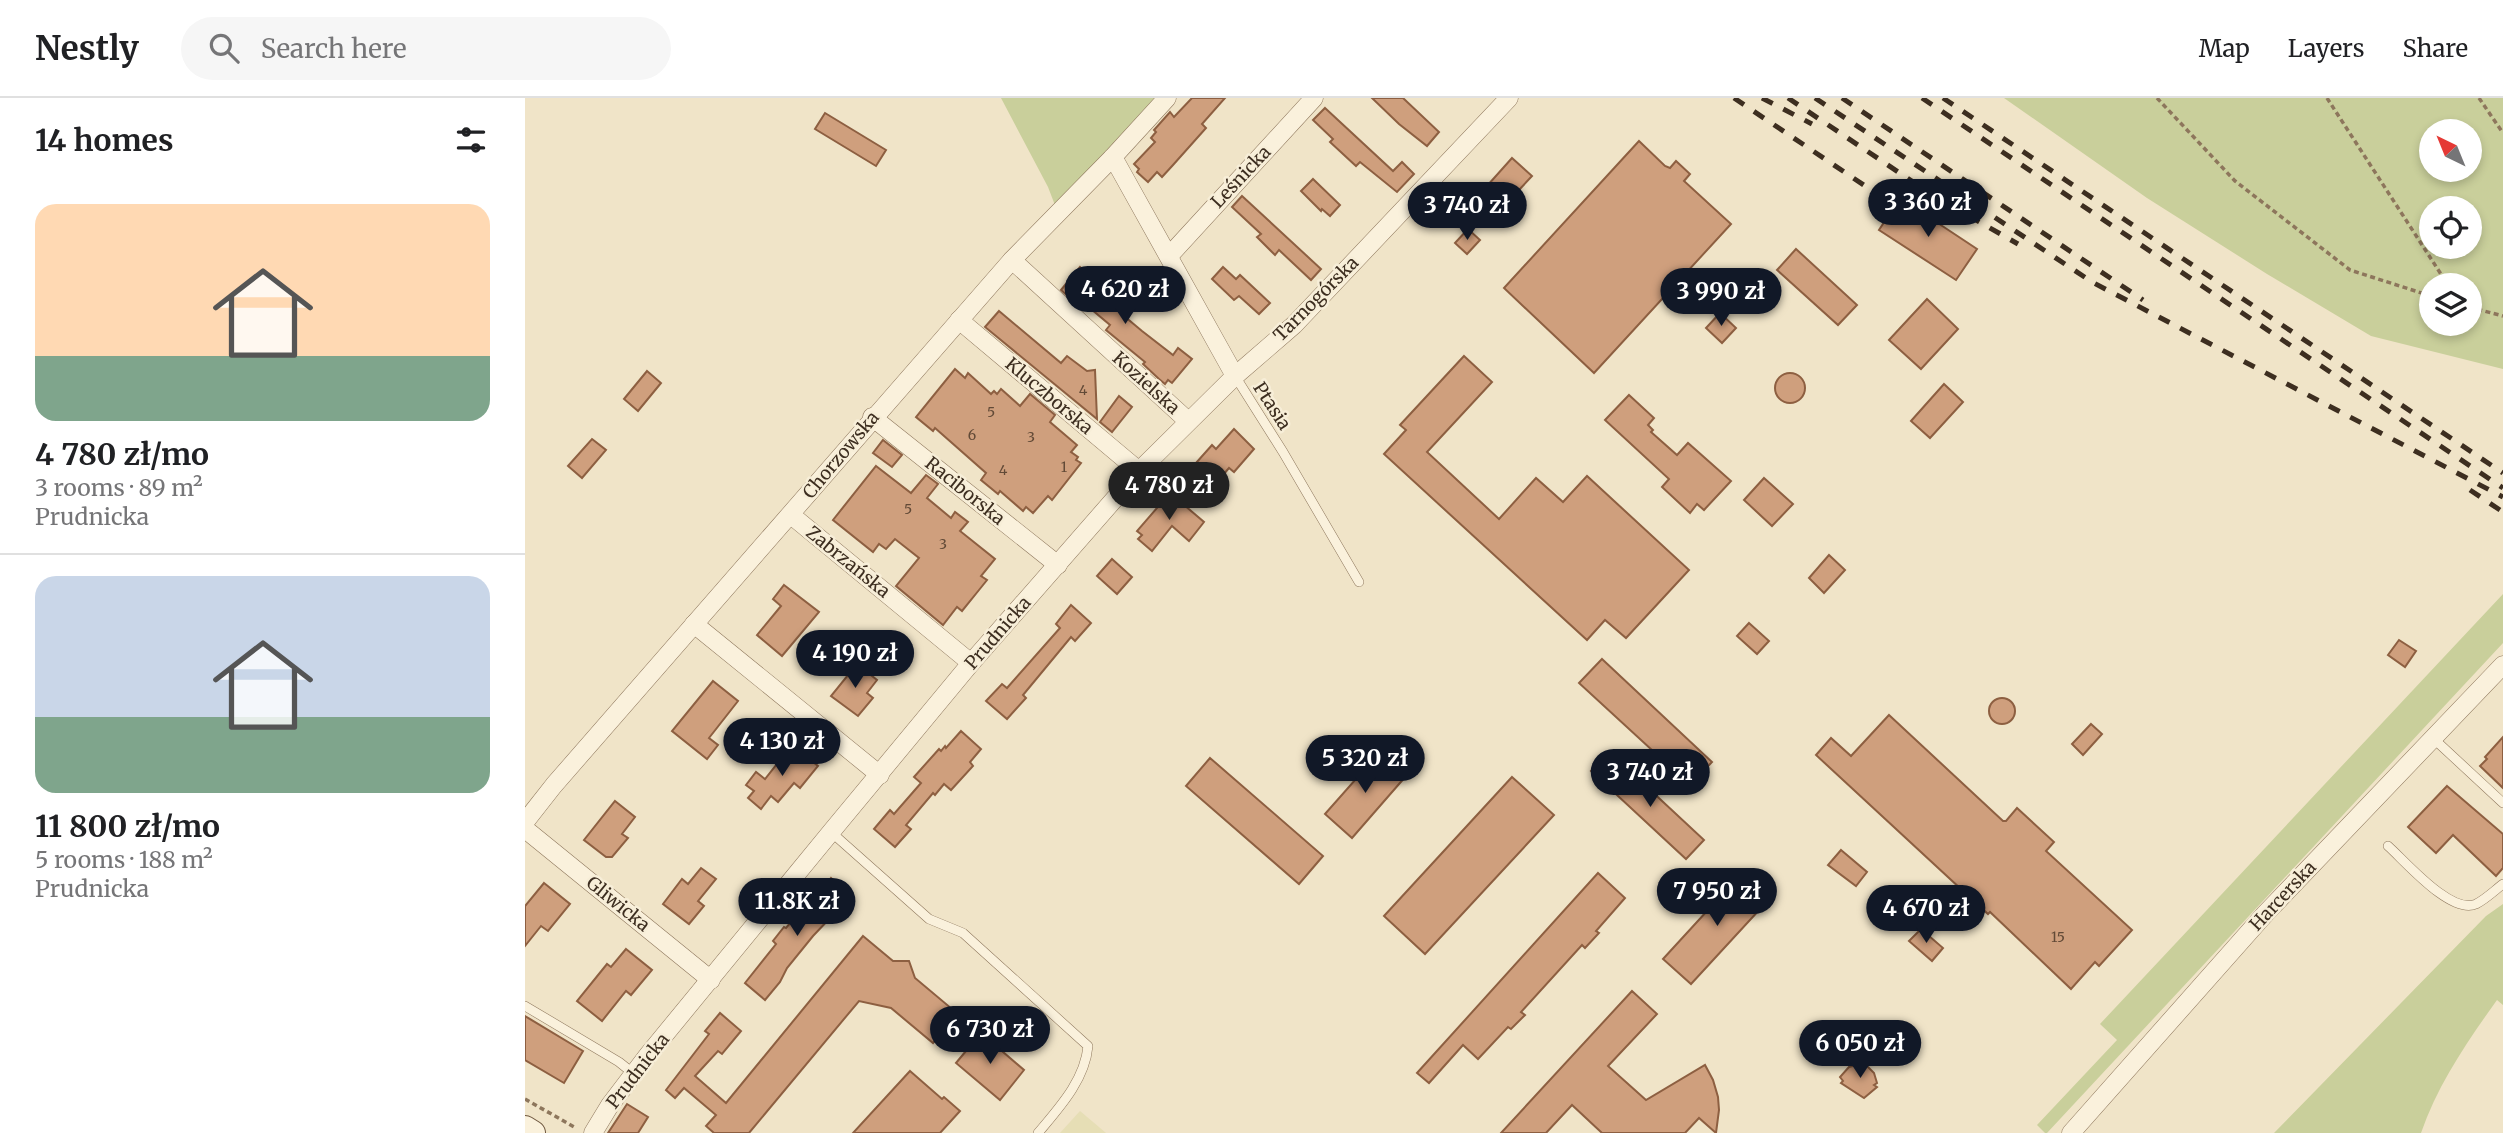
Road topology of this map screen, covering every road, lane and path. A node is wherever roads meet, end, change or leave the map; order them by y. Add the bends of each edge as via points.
1 (1167, 98) edge
2 (1314, 98) edge
3 (1509, 98) edge
4 (2157, 98) edge
5 (2327, 98) edge
6 (2479, 98) edge
7 (2503, 133) edge
8 (1113, 157) junction
9 (1169, 256) junction
10 (1011, 260) junction
11 (2440, 273) edge
12 (2419, 292) edge
13 (2482, 310) edge
14 (2503, 316) edge
15 (959, 320) junction
16 (1235, 376) junction
17 (873, 417) junction
18 (1188, 421) junction
19 (1139, 471) junction
20 (791, 515) junction
21 (1058, 565) junction
22 (1359, 582) dead end
23 (694, 624) junction
24 (971, 663) junction
25 (2503, 665) edge
26 (2434, 739) junction
27 (880, 775) junction
28 (2503, 803) edge
29 (525, 822) edge
30 (525, 829) edge
31 (831, 832) junction
32 (2388, 846) dead end
33 (2503, 884) edge
34 (711, 980) junction
35 (525, 1006) edge
36 (634, 1074) junction
37 (525, 1099) edge
38 (525, 1128) edge
39 (533, 1133) edge
40 (584, 1133) edge
41 (593, 1133) edge
42 (1038, 1133) edge
43 (2071, 1133) edge

1 - 8 street, Chorzowska
2 - 9 street, Leśnicka
3 - 16 street, Tarnogórska via 1294,325
4 - 12 path via 2235,181 2350,270
5 - 11 path
6 - 7 path
8 - 9 street
8 - 10 street, Chorzowska
9 - 16 street
10 - 15 street, Chorzowska
10 - 18 street, Kozielska
13 - 14 path
15 - 17 street, Chorzowska
15 - 19 street, Kluczborska
16 - 18 street, Prudnicka
16 - 22 lane, Ptasia
17 - 20 street, Chorzowska
17 - 21 street, Raciborska
18 - 19 street, Prudnicka
19 - 21 street, Prudnicka
20 - 23 street, Chorzowska
20 - 24 street, Zabrzańska
21 - 24 street, Prudnicka
23 - 27 street
23 - 29 street, Chorzowska
24 - 27 street, Prudnicka
25 - 26 street, Harcerska
26 - 28 lane
26 - 43 street, Harcerska via 2265,914
27 - 31 street, Prudnicka
30 - 34 street, Gliwicka
31 - 34 street, Prudnicka
31 - 42 lane via 929,919 963,933 1088,1046 1076,1084
32 - 33 lane via 2445,898 2461,905 2475,904
34 - 36 street, Prudnicka
35 - 36 lane
36 - 41 street, Prudnicka
37 - 40 path
38 - 39 main road

